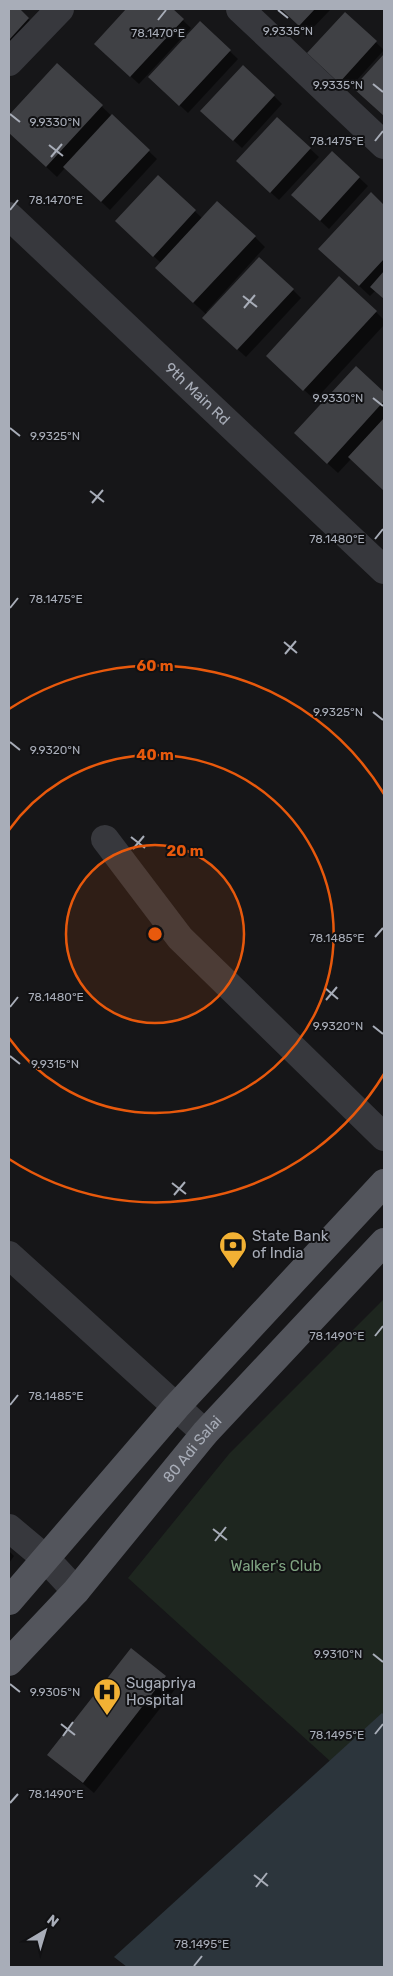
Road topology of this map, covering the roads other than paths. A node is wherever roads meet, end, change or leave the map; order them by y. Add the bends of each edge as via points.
1 (60, 9) edge
2 (240, 9) edge
3 (9, 62) edge
4 (384, 145) edge
5 (9, 216) edge
6 (384, 570) edge
7 (104, 839) dead end
8 (384, 1137) edge
9 (384, 1183) edge
10 (384, 1242) edge
11 (9, 1255) edge
12 (176, 1407) junction
13 (205, 1433) junction
14 (9, 1528) edge
15 (46, 1559) junction
16 (76, 1591) junction
17 (9, 1602) edge
18 (9, 1662) edge

1 - 3 street
2 - 4 street
5 - 6 street, 9th Main Rd
7 - 8 street via 180,938
9 - 12 main road
10 - 13 main road, 80 Adi Salai
11 - 12 street
12 - 13 street
12 - 15 main road
13 - 16 main road, 80 Adi Salai
14 - 15 street
15 - 16 street
15 - 17 main road
16 - 18 main road, 80 Adi Salai

